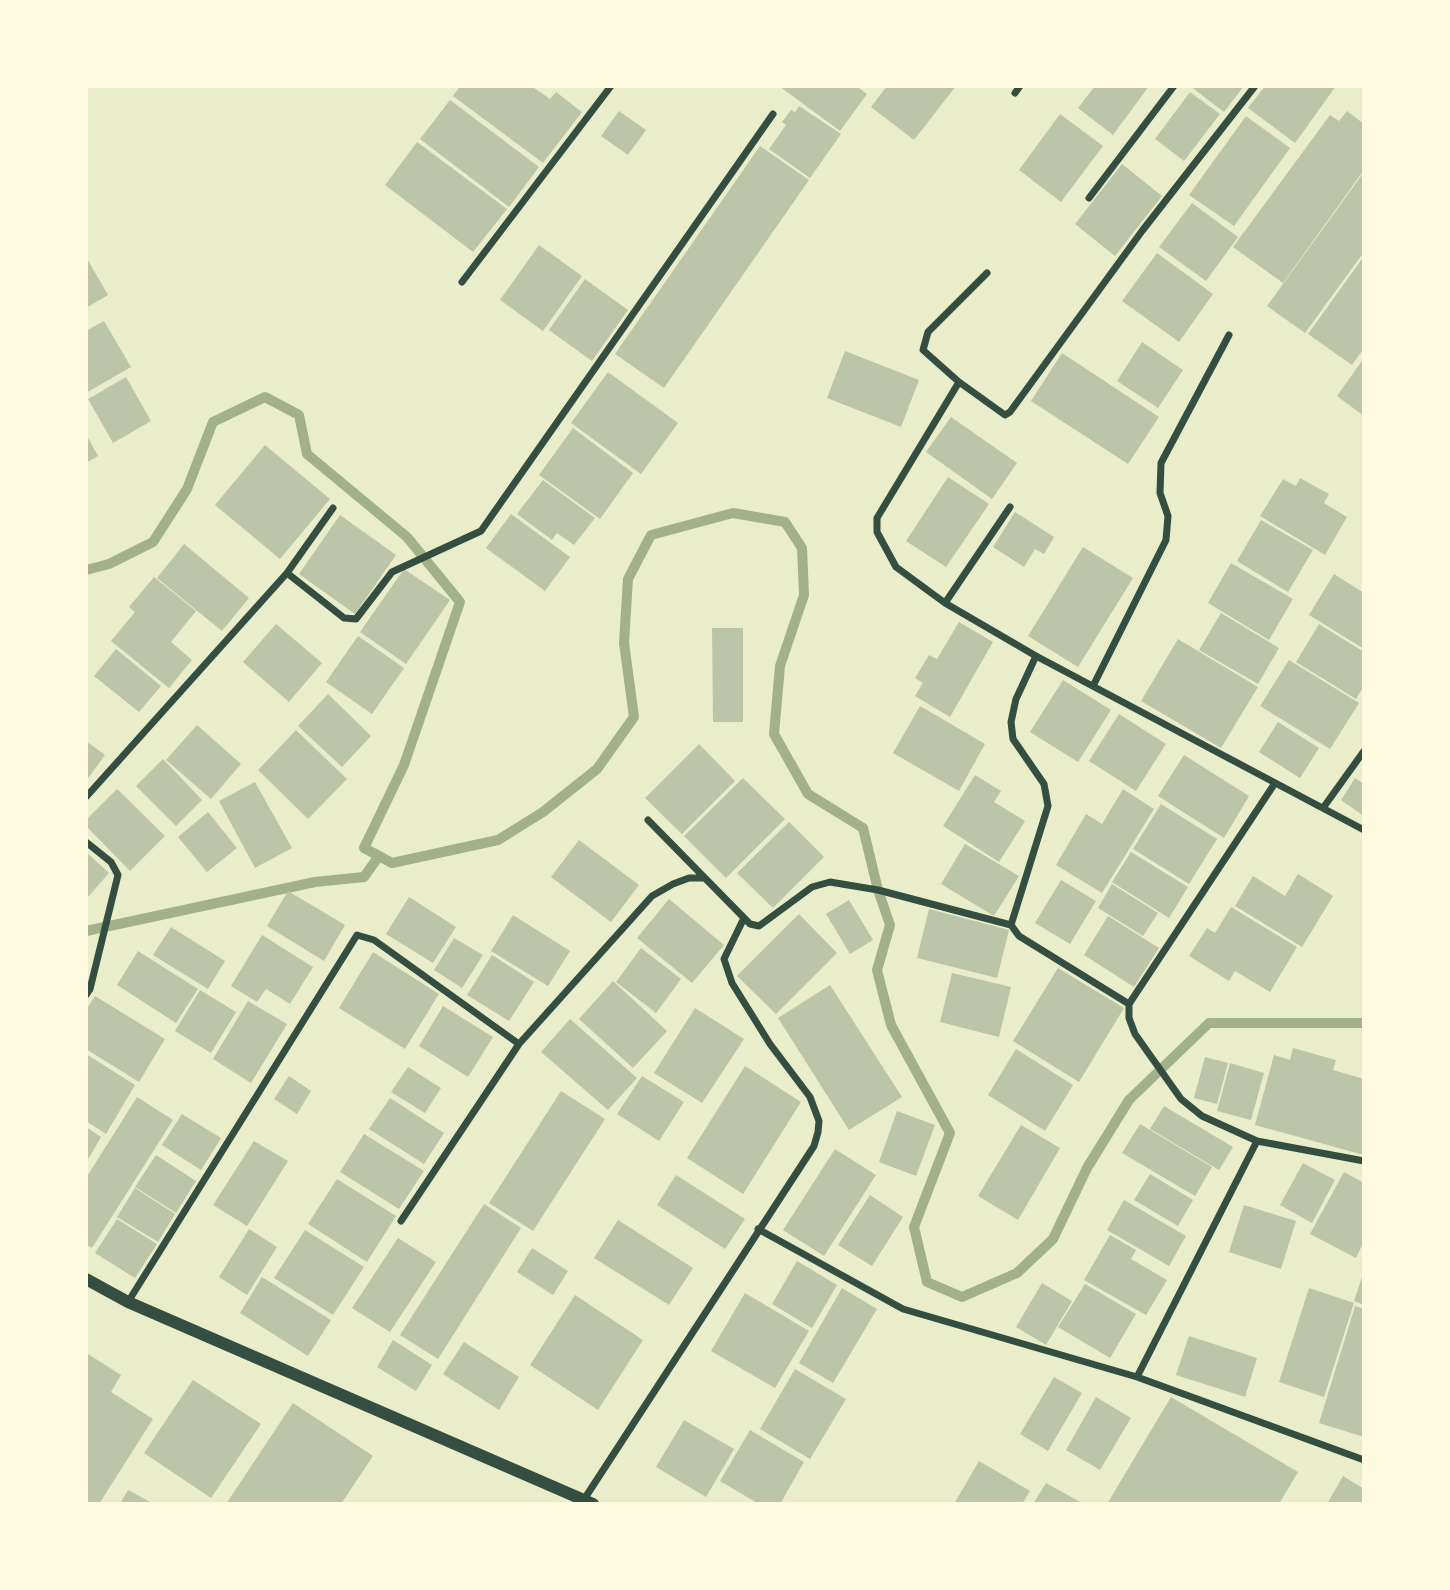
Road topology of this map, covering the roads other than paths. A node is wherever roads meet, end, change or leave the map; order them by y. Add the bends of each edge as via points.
1 (611, 86) edge
2 (1174, 86) edge
3 (1255, 86) edge
4 (773, 114) dead end
5 (1089, 198) dead end
6 (987, 274) dead end
7 (462, 282) dead end
8 (1229, 335) dead end
9 (959, 382) junction
10 (1010, 507) dead end
11 (333, 508) dead end
12 (286, 573) junction
13 (945, 603) junction
14 (1036, 656) junction
15 (1093, 686) junction
16 (1364, 751) edge
17 (1275, 783) junction
18 (86, 797) edge
19 (1323, 808) junction
20 (648, 820) dead end
21 (1364, 830) edge
22 (86, 842) edge
23 (704, 878) junction
24 (743, 920) junction
25 (1011, 925) junction
26 (86, 995) edge
27 (1129, 1004) junction
28 (519, 1044) junction
29 (1256, 1141) junction
30 (1364, 1161) edge
31 (401, 1221) dead end
32 (758, 1229) junction
33 (86, 1279) edge
34 (128, 1302) junction
35 (1137, 1377) junction
36 (1364, 1460) edge
37 (586, 1503) edge

1 - 7 street
2 - 5 street
3 - 9 street via 1010,412 995,411
4 - 12 street via 481,531 400,567 385,580 361,616 351,620
6 - 9 street via 924,341 923,350
8 - 15 street via 1161,463 1160,493 1168,516 1166,540
9 - 13 street via 877,518 877,532 896,567
10 - 13 street
11 - 12 street
12 - 18 street
13 - 14 street
14 - 15 street
14 - 25 street via 1011,722 1013,739 1044,784 1048,806
15 - 17 street
16 - 19 street
17 - 19 street
17 - 27 street
19 - 21 street
20 - 23 street
22 - 26 street via 111,862 118,875
23 - 24 street
23 - 28 street via 681,881 652,896
24 - 25 street via 759,926 812,887 830,882
24 - 32 street via 724,959 732,983 810,1097 819,1121 814,1146
25 - 27 street via 1019,936
27 - 29 street via 1135,1034 1181,1099 1202,1116
28 - 31 street
28 - 34 street via 374,940 357,934
29 - 30 street
29 - 35 street
32 - 35 street via 903,1309
32 - 37 street
33 - 34 street
34 - 37 street
35 - 36 street

